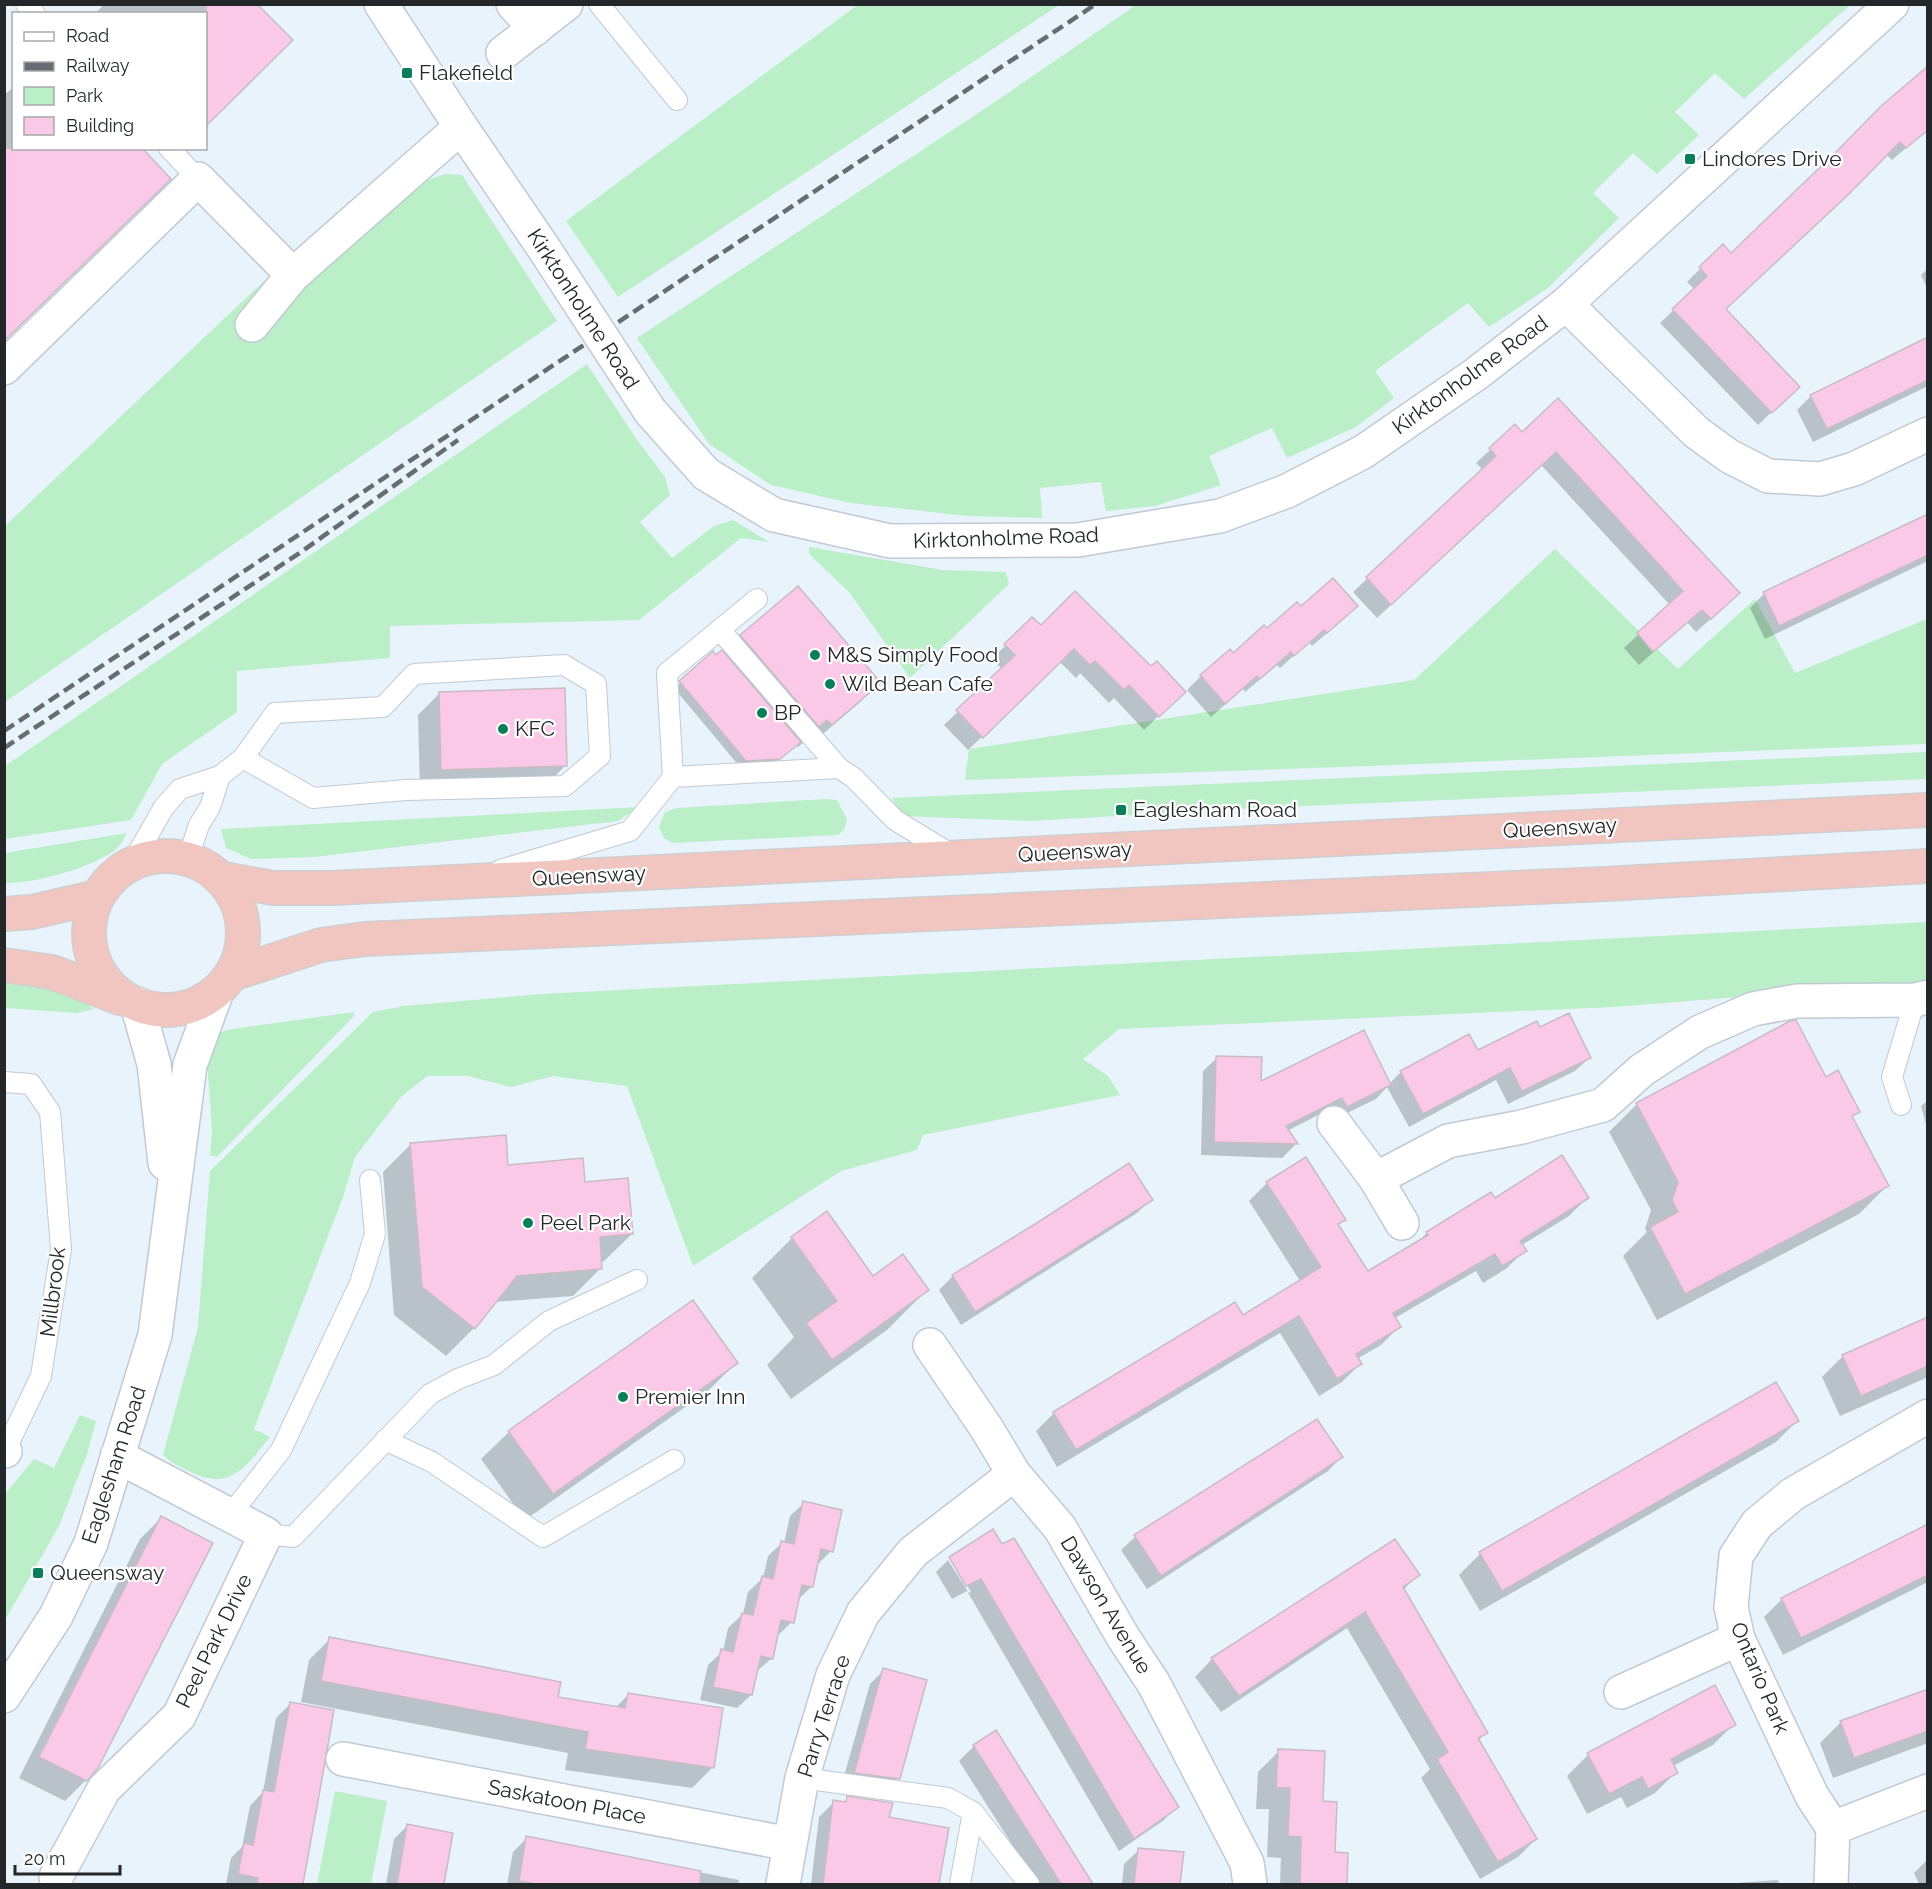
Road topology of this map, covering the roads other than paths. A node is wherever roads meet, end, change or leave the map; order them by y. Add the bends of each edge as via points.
1 (381, 4) edge
2 (513, 4) edge
3 (566, 4) edge
4 (598, 4) edge
5 (1892, 4) edge
6 (536, 29) junction
7 (503, 53) dead end
8 (677, 100) dead end
9 (461, 127) junction
10 (171, 150) edge
11 (198, 178) junction
12 (293, 275) junction
13 (1566, 304) junction
14 (252, 325) dead end
15 (4, 369) edge
16 (1928, 434) edge
17 (757, 599) dead end
18 (720, 630) junction
19 (243, 758) junction
20 (839, 768) junction
21 (220, 776) junction
22 (673, 777) junction
23 (1928, 810) edge
24 (957, 858) junction
25 (132, 863) junction
26 (1928, 866) edge
27 (211, 870) junction
28 (457, 882) junction
29 (97, 897) junction
30 (4, 914) edge
31 (4, 965) edge
32 (225, 982) junction
33 (1921, 999) edge
34 (134, 1003) junction
35 (4, 1082) edge
36 (1901, 1105) dead end
37 (1334, 1123) dead end
38 (1376, 1179) junction
39 (370, 1180) dead end
40 (172, 1216) junction
41 (1401, 1223) dead end
42 (637, 1280) dead end
43 (930, 1345) dead end
44 (1928, 1416) edge
45 (385, 1440) junction
46 (4, 1451) edge
47 (117, 1456) junction
48 (674, 1460) dead end
49 (1014, 1474) junction
50 (230, 1515) junction
51 (266, 1534) junction
52 (1738, 1639) junction
53 (1621, 1692) dead end
54 (4, 1696) edge
55 (343, 1759) dead end
56 (802, 1778) junction
57 (1928, 1791) edge
58 (974, 1812) junction
59 (1833, 1828) junction
60 (790, 1844) junction
61 (56, 1877) dead end
62 (783, 1884) edge
63 (960, 1884) edge
64 (1029, 1884) edge
65 (1250, 1884) edge
66 (1831, 1884) edge

1 - 9 street, Kirktonholme Road
2 - 6 street
3 - 6 street
4 - 8 lane
5 - 13 street, Kirktonholme Road
6 - 7 street
9 - 12 street
9 - 13 street, Kirktonholme Road, bridge via 650,411 706,474 774,515 890,541 1078,540 1220,516 1287,491 1363,452 1476,374
10 - 11 lane
11 - 12 street
11 - 15 street
12 - 14 street
13 - 16 street via 1696,432 1729,456 1768,476 1820,479 1854,469
17 - 18 lane
18 - 20 lane
18 - 22 lane via 667,673
19 - 19 lane via 274,713 383,707 414,674 564,665 596,684 600,756 565,786 406,790 313,798
19 - 21 lane
20 - 22 lane
20 - 24 lane via 895,820
21 - 25 lane via 180,789 164,807
21 - 27 lane via 190,852
22 - 28 lane via 630,831
23 - 24 highway, Queensway
24 - 28 highway, Queensway
25 - 27 highway via 165,854
25 - 29 highway via 111,877
26 - 32 highway via 386,938 321,945
27 - 28 highway, Queensway via 273,888
27 - 32 highway via 235,895 242,914 241,955
29 - 30 highway via 32,912
29 - 34 highway via 89,920 89,944 97,967 111,987
31 - 34 highway via 52,972
32 - 34 highway via 199,1003 179,1009 157,1010
32 - 40 street, Eaglesham Road via 190,1065
33 - 36 lane via 1892,1077
33 - 38 street via 1797,1001 1753,1009 1700,1032 1642,1070 1603,1105 1448,1141
34 - 40 street, Eaglesham Road via 154,1064
35 - 46 lane, Millbrook via 31,1084 50,1113 61,1249 41,1377
37 - 38 street
38 - 41 street
39 - 50 lane via 375,1234 360,1283 281,1450
40 - 47 street, Eaglesham Road via 155,1335
42 - 45 lane via 549,1322 494,1365 458,1378 430,1394
43 - 49 street, Dawson Avenue
44 - 52 street, Ontario Park via 1794,1494 1757,1524 1736,1556 1731,1607
45 - 48 lane via 432,1462 543,1537
45 - 51 lane via 293,1537
47 - 50 street
47 - 54 street, Eaglesham Road via 91,1543 56,1616
49 - 56 street, Parry Terrace via 913,1552 863,1613 833,1675
49 - 65 street, Dawson Avenue via 1060,1528 1154,1684 1247,1863
50 - 51 street
51 - 61 street, Peel Park Drive via 179,1716 104,1789
52 - 53 street
52 - 59 street, Ontario Park via 1812,1796
55 - 60 street, Saskatoon Place
56 - 58 lane via 948,1798
56 - 60 street, Parry Terrace
57 - 59 street
58 - 63 lane
58 - 64 lane
59 - 66 street
60 - 62 street, Parry Terrace

